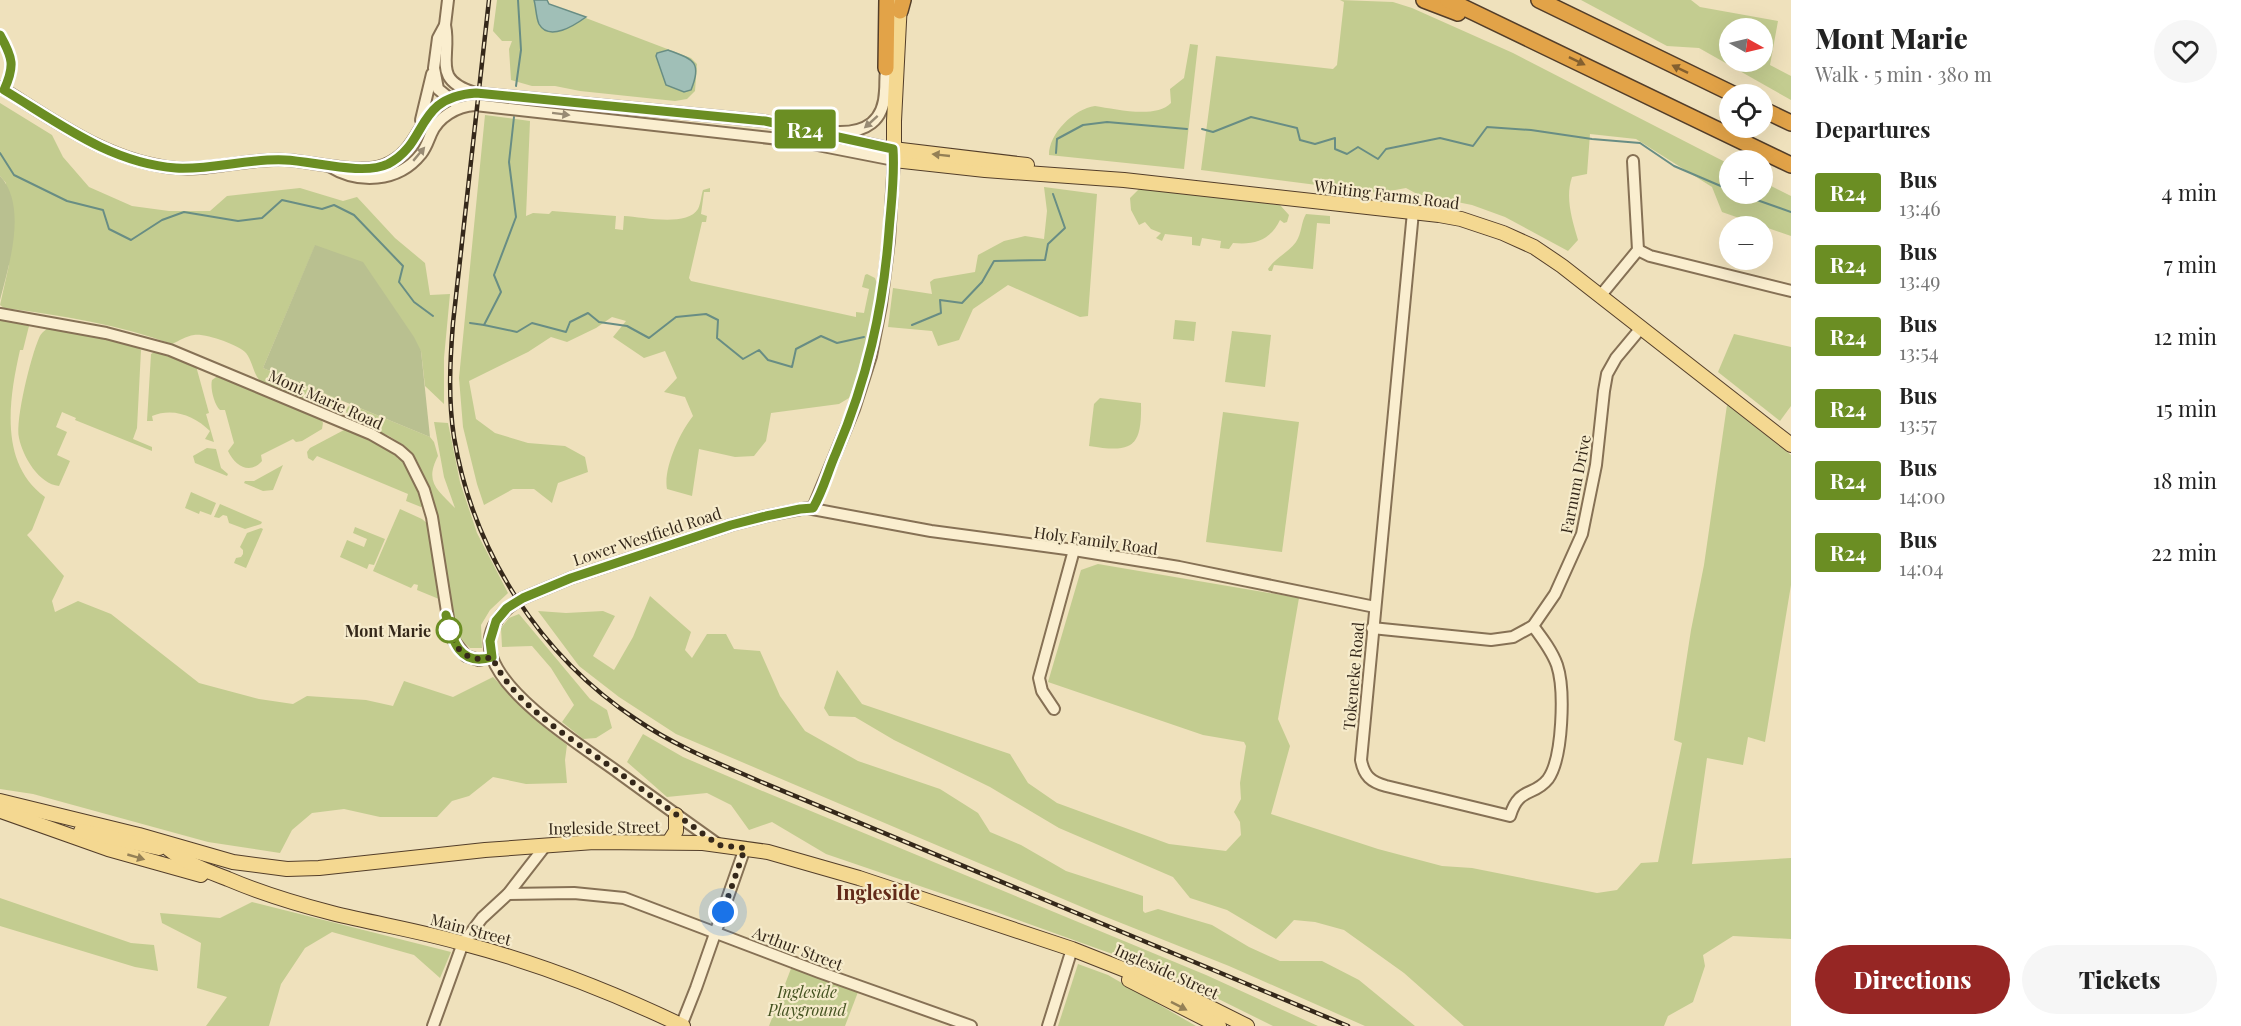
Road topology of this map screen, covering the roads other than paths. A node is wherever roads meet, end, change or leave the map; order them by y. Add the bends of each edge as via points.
1 (448, 0) edge
2 (886, 0) edge
3 (1424, 0) edge
4 (1448, 0) edge
5 (1539, 0) edge
6 (901, 4) edge
7 (445, 25) junction
8 (899, 41) junction
9 (1546, 46) junction
10 (444, 63) junction
11 (434, 68) junction
12 (886, 68) junction
13 (0, 87) edge
14 (1719, 87) edge
15 (476, 93) junction
16 (450, 99) junction
17 (462, 108) junction
18 (447, 114) junction
19 (1773, 114) edge
20 (1791, 123) edge
21 (419, 128) junction
22 (816, 131) junction
23 (893, 155) junction
24 (1633, 161) dead end
25 (1791, 165) edge
26 (329, 166) junction
27 (1413, 212) junction
28 (1638, 250) junction
29 (1791, 291) edge
30 (1600, 295) junction
31 (0, 314) edge
32 (1641, 327) junction
33 (1791, 445) edge
34 (813, 508) junction
35 (1074, 550) junction
36 (1375, 607) junction
37 (1533, 626) junction
38 (1372, 628) junction
39 (492, 657) junction
40 (1054, 709) dead end
41 (0, 801) edge
42 (0, 811) edge
43 (676, 815) junction
44 (137, 839) junction
45 (669, 842) junction
46 (546, 844) junction
47 (165, 845) junction
48 (719, 845) junction
49 (745, 848) junction
50 (244, 886) junction
51 (508, 894) junction
52 (716, 933) junction
53 (463, 943) junction
54 (1072, 949) junction
55 (433, 1026) edge
56 (681, 1026) edge
57 (970, 1026) edge
58 (1048, 1026) edge
59 (1220, 1026) edge
60 (1247, 1026) edge

1 - 7 street
2 - 12 highway
3 - 9 highway
4 - 9 highway
14 -> 5 highway
6 - 8 main road
7 - 10 street via 448,40
7 - 11 street via 438,38
8 - 12 street
8 - 23 main road
9 -> 25 highway
10 - 15 street via 453,82
10 - 16 street
11 - 16 street via 438,89
11 - 21 street
12 -> 22 street via 882,109 870,126 854,132
13 - 26 street via 89,142 121,156 176,168 280,160
15 - 16 street
15 - 22 street via 709,114
16 - 17 street
16 - 18 street
16 - 21 street via 435,107
17 - 18 street
17 -> 23 street via 475,105 516,109
26 -> 18 street via 340,173 369,179 397,172 419,156 436,124
19 - 20 highway
21 - 26 street via 410,146 389,163 369,169
22 - 23 street
23 - 27 main road, Whiting Farms Road via 985,170 1124,180
23 - 34 street via 889,240 871,356 849,424
24 - 28 street
27 - 30 main road, Whiting Farms Road via 1461,219 1512,236 1543,253
27 - 36 street, Tokeneke Road
28 - 29 street
28 - 30 street
30 - 32 main road, Whiting Farms Road
31 - 39 street, Mont Marie Road via 106,333 170,350 360,429 399,450 415,469 429,503 451,637 466,656 479,660
32 - 33 main road, Whiting Farms Road
32 - 37 street, Farnum Drive via 1607,374 1596,465 1582,534 1555,594
34 - 35 street, Holy Family Road via 931,531
34 - 39 street, Lower Westfield Road via 731,525 571,578 519,600 492,628
35 - 36 street, Holy Family Road
35 - 40 street via 1039,678 1044,696
36 - 38 street, Tokeneke Road
37 - 38 street via 1513,637 1491,640
37 - 38 street, Tokeneke Road via 1558,667 1562,693 1560,729 1550,775 1519,797 1510,816 1386,786 1365,775 1361,760
39 - 43 street via 508,682 538,712
41 - 44 main road
42 - 44 main road, Main Street
42 -> 50 main road, Main Street via 108,849
43 - 45 main road via 676,831
43 - 48 street
44 - 47 main road, Ingleside Street
45 - 46 main road, Ingleside Street
45 - 48 main road, Ingleside Street
46 - 47 main road, Ingleside Street via 306,869 268,868
46 - 51 street
47 - 50 main road, Main Street via 181,859
48 - 49 main road, Ingleside Street
49 - 52 street
49 - 54 main road, Ingleside Street via 859,878
50 - 53 main road, Main Street via 331,913
51 - 52 street, Arthur Street via 574,893 624,898
51 - 53 street
52 - 56 street
52 - 57 street, Arthur Street
53 - 55 street
53 - 56 main road, Main Street via 577,979
54 - 58 street
54 -> 59 main road, Ingleside Street
54 - 60 main road, Ingleside Street via 1171,988

